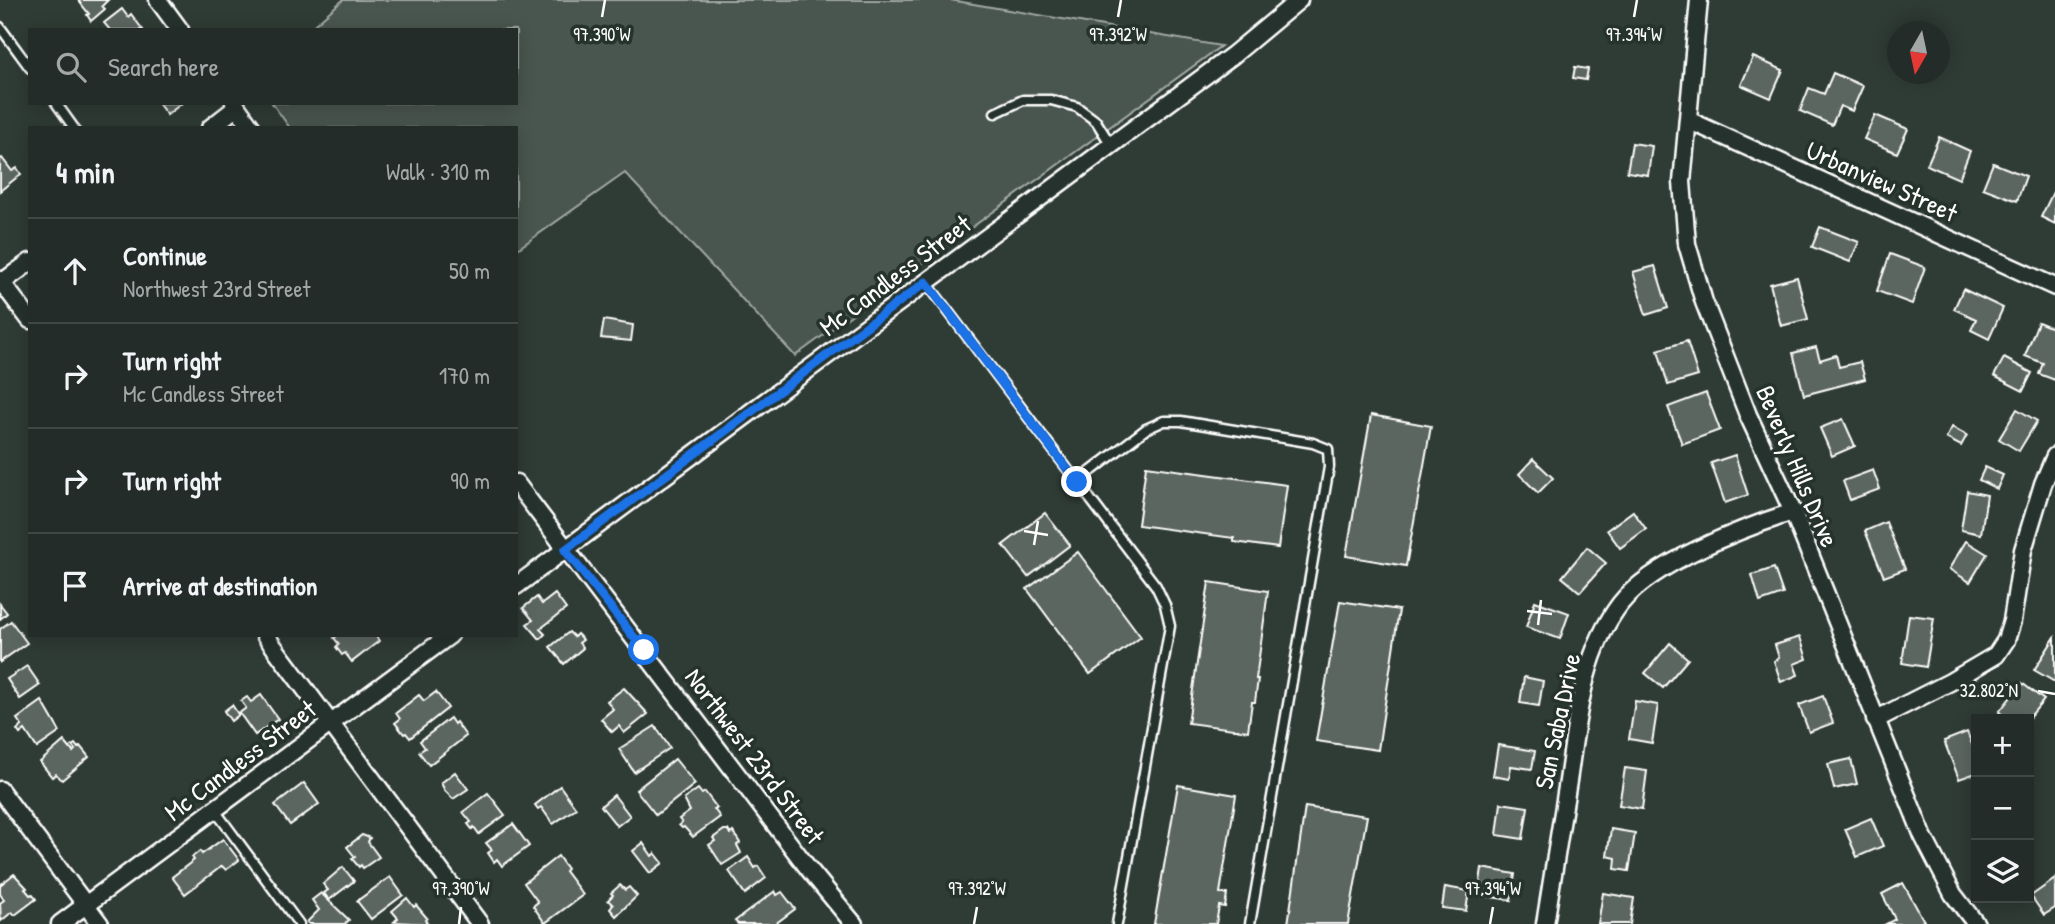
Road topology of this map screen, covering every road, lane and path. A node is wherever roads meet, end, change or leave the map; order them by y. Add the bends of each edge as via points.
1 (158, 0) edge
2 (1299, 0) edge
3 (1699, 0) edge
4 (0, 27) edge
5 (179, 28) edge
6 (28, 65) edge
7 (57, 105) edge
8 (236, 105) edge
9 (995, 113) dead end
10 (1688, 120) junction
11 (73, 126) edge
12 (211, 126) edge
13 (251, 126) edge
14 (1111, 145) junction
15 (28, 263) edge
16 (1, 282) edge
17 (926, 282) junction
18 (2055, 287) edge
19 (28, 317) edge
20 (2055, 456) edge
21 (1077, 482) junction
22 (518, 486) edge
23 (1793, 512) junction
24 (565, 550) junction
25 (518, 585) edge
26 (266, 637) edge
27 (447, 637) edge
28 (1875, 720) junction
29 (330, 724) junction
30 (0, 790) edge
31 (214, 809) junction
32 (86, 905) junction
33 (60, 924) edge
34 (100, 924) edge
35 (299, 924) edge
36 (480, 924) edge
37 (854, 924) edge
38 (1117, 924) edge
39 (1250, 924) edge
40 (1545, 924) edge
41 (1976, 924) edge

1 - 5 street
2 - 14 street, Mc Candless Street
3 - 10 street, Beverly Hills Drive
4 - 6 lane
7 - 11 lane
8 - 12 street
8 - 13 street
9 - 14 lane via 1023,100 1051,100 1077,107 1096,121
10 - 18 street, Urbanview Street
10 - 23 street, Beverly Hills Drive via 1682,182 1687,244 1748,415
14 - 17 street, Mc Candless Street
15 - 16 street
16 - 19 street
17 - 21 lane
17 - 24 street, Mc Candless Street
20 - 28 street via 2023,550 2006,640 1996,654
21 - 38 lane via 1156,586 1170,626
21 - 39 lane via 1146,429 1164,421 1328,449 1329,467
22 - 24 street, Northwest 23rd Street
23 - 28 street, Beverly Hills Drive
23 - 40 street, San Saba Drive via 1707,545 1643,582 1621,603 1602,632 1579,711
24 - 25 street, Mc Candless Street
24 - 37 street, Northwest 23rd Street
26 - 29 street
27 - 29 street, Mc Candless Street
28 - 41 street, Beverly Hills Drive via 1923,836 1953,894
29 - 31 street, Mc Candless Street
29 - 36 street
30 - 32 street
31 - 32 street, Mc Candless Street
31 - 35 lane
32 - 33 street, Mc Candless Street
32 - 34 street

